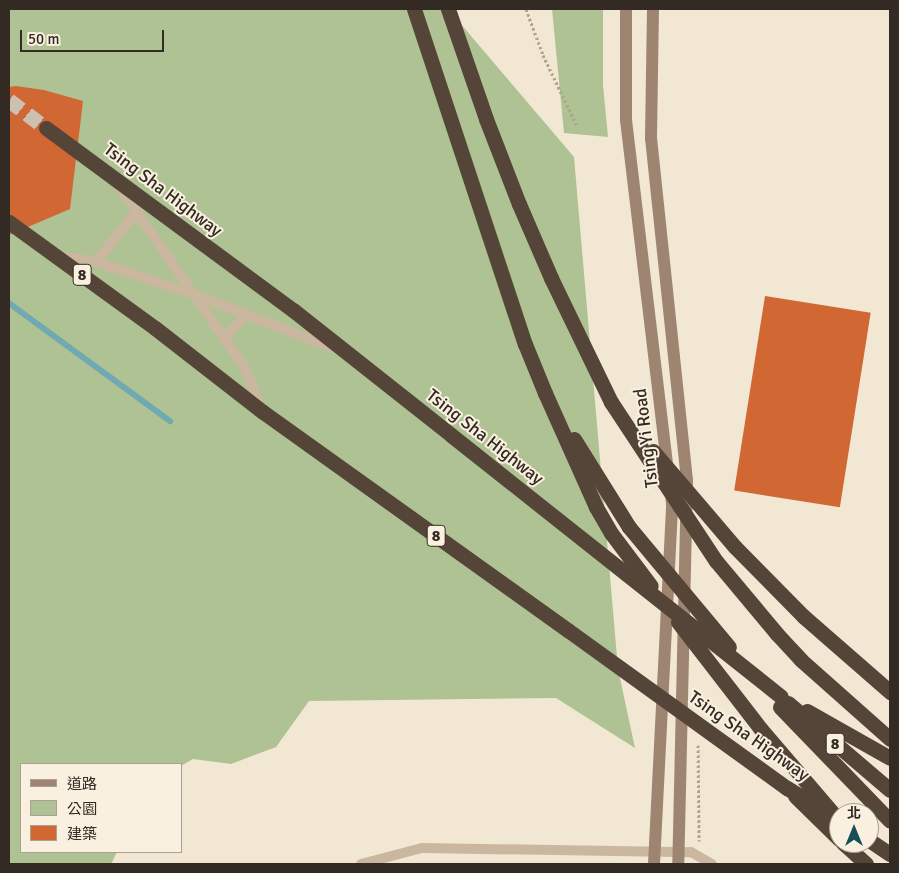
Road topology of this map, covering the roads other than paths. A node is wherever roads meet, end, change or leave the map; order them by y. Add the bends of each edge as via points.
1 (414, 9) edge
2 (448, 9) edge
3 (626, 9) edge
4 (653, 9) edge
5 (46, 128) tunnel mouth
6 (111, 174) junction
7 (136, 212) junction
8 (9, 222) edge
9 (58, 256) junction
10 (96, 262) junction
11 (190, 293) junction
12 (246, 314) junction
13 (224, 340) junction
14 (350, 354) junction
15 (545, 393) junction
16 (611, 402) junction
17 (263, 412) junction
18 (890, 692) edge
19 (781, 697) junction
20 (890, 739) edge
21 (890, 758) edge
22 (787, 788) junction
23 (890, 790) edge
24 (829, 808) edge
25 (829, 814) edge
26 (890, 821) edge
27 (829, 829) edge
28 (879, 847) edge
29 (854, 853) edge
30 (868, 853) edge
31 (890, 854) edge
32 (654, 858) edge
33 (678, 858) edge
34 (361, 864) edge
35 (712, 864) edge
36 (866, 864) edge
37 (878, 864) edge

1 - 15 highway via 524,344
2 - 16 highway via 519,204
3 - 32 main road, Tsing Yi Road via 626,120 672,504
4 - 33 main road, Tsing Yi Road via 651,138 687,480
5 - 6 highway, Tsing Sha Highway / 8
6 - 7 lane
6 - 14 highway, Tsing Sha Highway / 8
7 - 10 lane
7 - 11 lane
8 - 9 highway, Tsing Sha Highway / 8
9 - 10 lane
9 - 17 highway, Tsing Sha Highway / 8
10 - 11 lane
11 - 12 lane
11 - 13 lane
12 - 13 lane
12 - 14 lane
13 - 17 lane via 246,370
14 - 19 highway, Tsing Sha Highway / 8, bridge
15 - 24 highway, bridge via 596,508 611,534 760,728
15 - 26 highway, bridge via 629,527 780,707
16 - 18 highway, bridge via 754,568
16 - 20 highway, bridge via 736,586 801,660
17 - 22 highway, Tsing Sha Highway / 8, bridge
19 - 21 highway
19 - 23 highway, Tsing Sha Highway / 8
22 - 25 highway, Tsing Sha Highway / 8, bridge
22 - 27 highway, bridge
28 - 31 highway
29 - 36 highway
30 - 37 highway
32 - 33 lane
32 - 34 lane via 422,848
33 - 35 lane via 698,855

